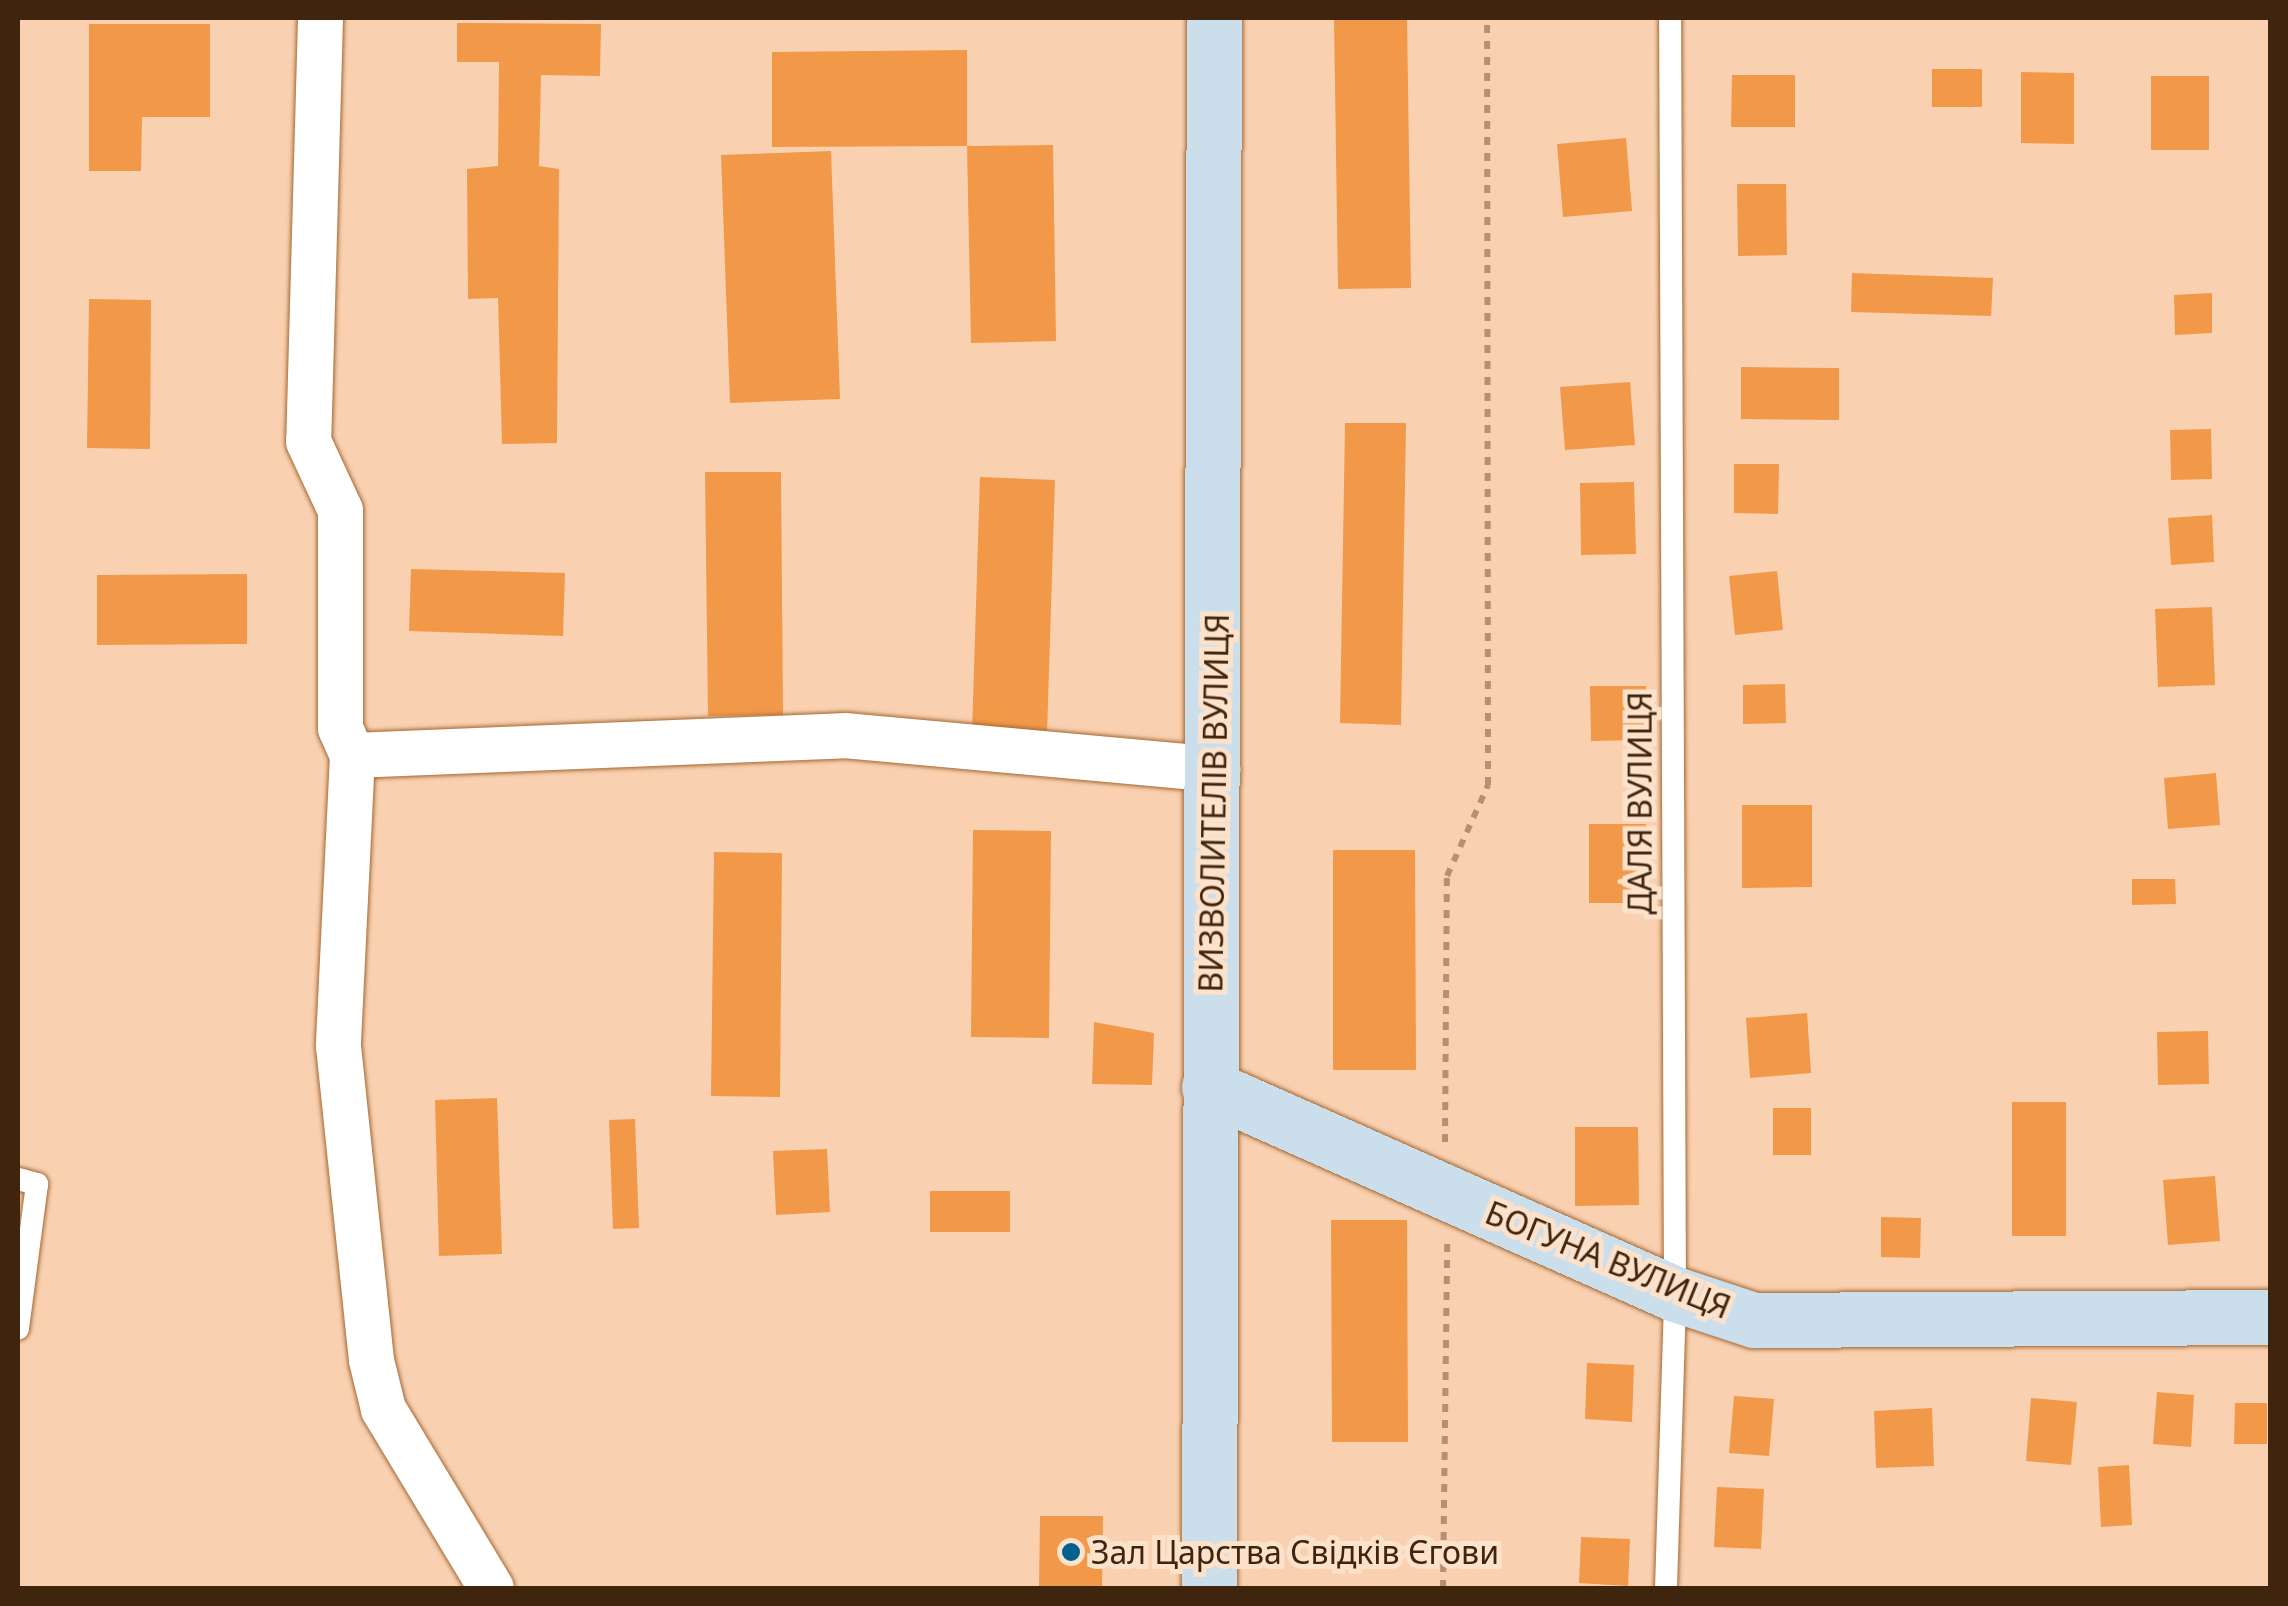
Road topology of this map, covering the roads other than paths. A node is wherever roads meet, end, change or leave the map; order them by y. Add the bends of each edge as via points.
1 (320, 18) edge
2 (1214, 18) edge
3 (1670, 18) edge
4 (352, 755) junction
5 (1217, 769) junction
6 (1209, 1087) junction
7 (18, 1180) edge
8 (1675, 1294) junction
9 (2270, 1318) edge
10 (18, 1329) edge
11 (491, 1588) edge
12 (1209, 1588) edge
13 (1666, 1588) edge

1 - 4 street via 308,441 340,510 340,728
2 - 5 street, ВИЗВОЛИТЕЛІВ ВУЛИЦЯ
3 - 8 lane, ДАЛЯ ВУЛИЦЯ
4 - 5 street via 844,735
4 - 11 street via 338,1046 370,1360 383,1409
5 - 6 street, ВИЗВОЛИТЕЛІВ ВУЛИЦЯ
6 - 8 street, БОГУНА ВУЛИЦЯ
6 - 12 street, ВИЗВОЛИТЕЛІВ ВУЛИЦЯ
7 - 10 lane via 38,1184
8 - 9 street, БОГУНА ВУЛИЦЯ via 1754,1320
8 - 13 lane, ДАЛЯ ВУЛИЦЯ

